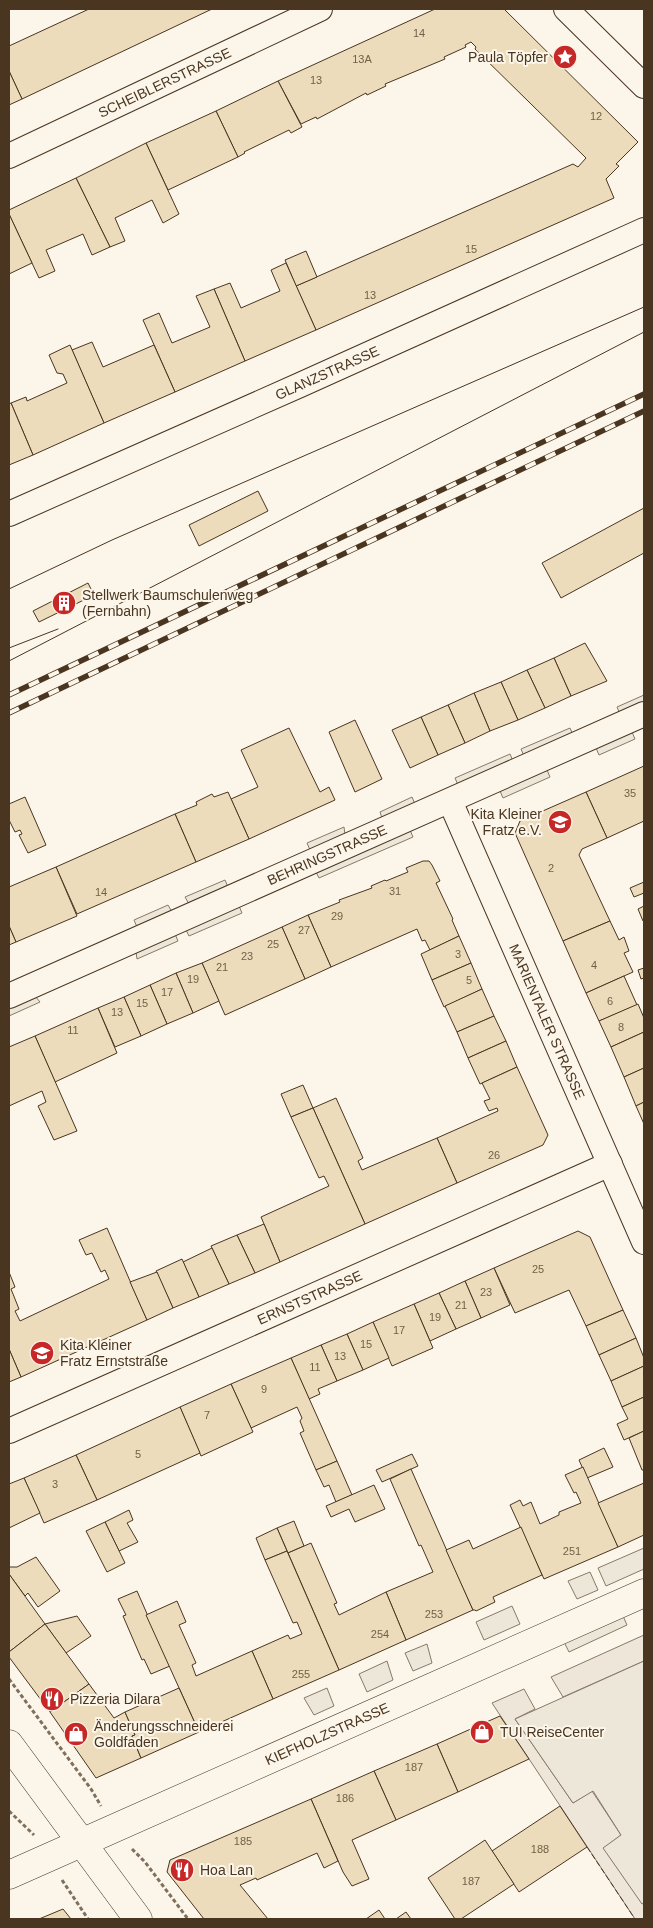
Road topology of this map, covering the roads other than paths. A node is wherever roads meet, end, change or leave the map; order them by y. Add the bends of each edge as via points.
1 (320, 9) edge
2 (566, 9) edge
3 (644, 86) edge
4 (9, 156) edge
5 (644, 230) edge
6 (9, 514) edge
7 (644, 714) edge
8 (450, 801) junction
9 (9, 996) edge
10 (610, 1164) junction
11 (644, 1242) edge
12 (9, 1431) edge
13 (644, 1594) edge
14 (9, 1744) edge
15 (82, 1842) junction
16 (9, 1875) edge
17 (138, 1919) edge

1 - 4 street, SCHEIBLERSTRASSE
2 - 3 street
5 - 6 street, GLANZSTRASSE
7 - 8 street, BEHRINGSTRASSE
8 - 9 street, BEHRINGSTRASSE
8 - 10 street, MARIENTALER STRASSE
10 - 11 street, MARIENTALER STRASSE
10 - 12 street, ERNSTSTRASSE
13 - 15 street, KIEFHOLZSTRASSE
14 - 15 street
15 - 16 street, KIEFHOLZSTRASSE
15 - 17 street

